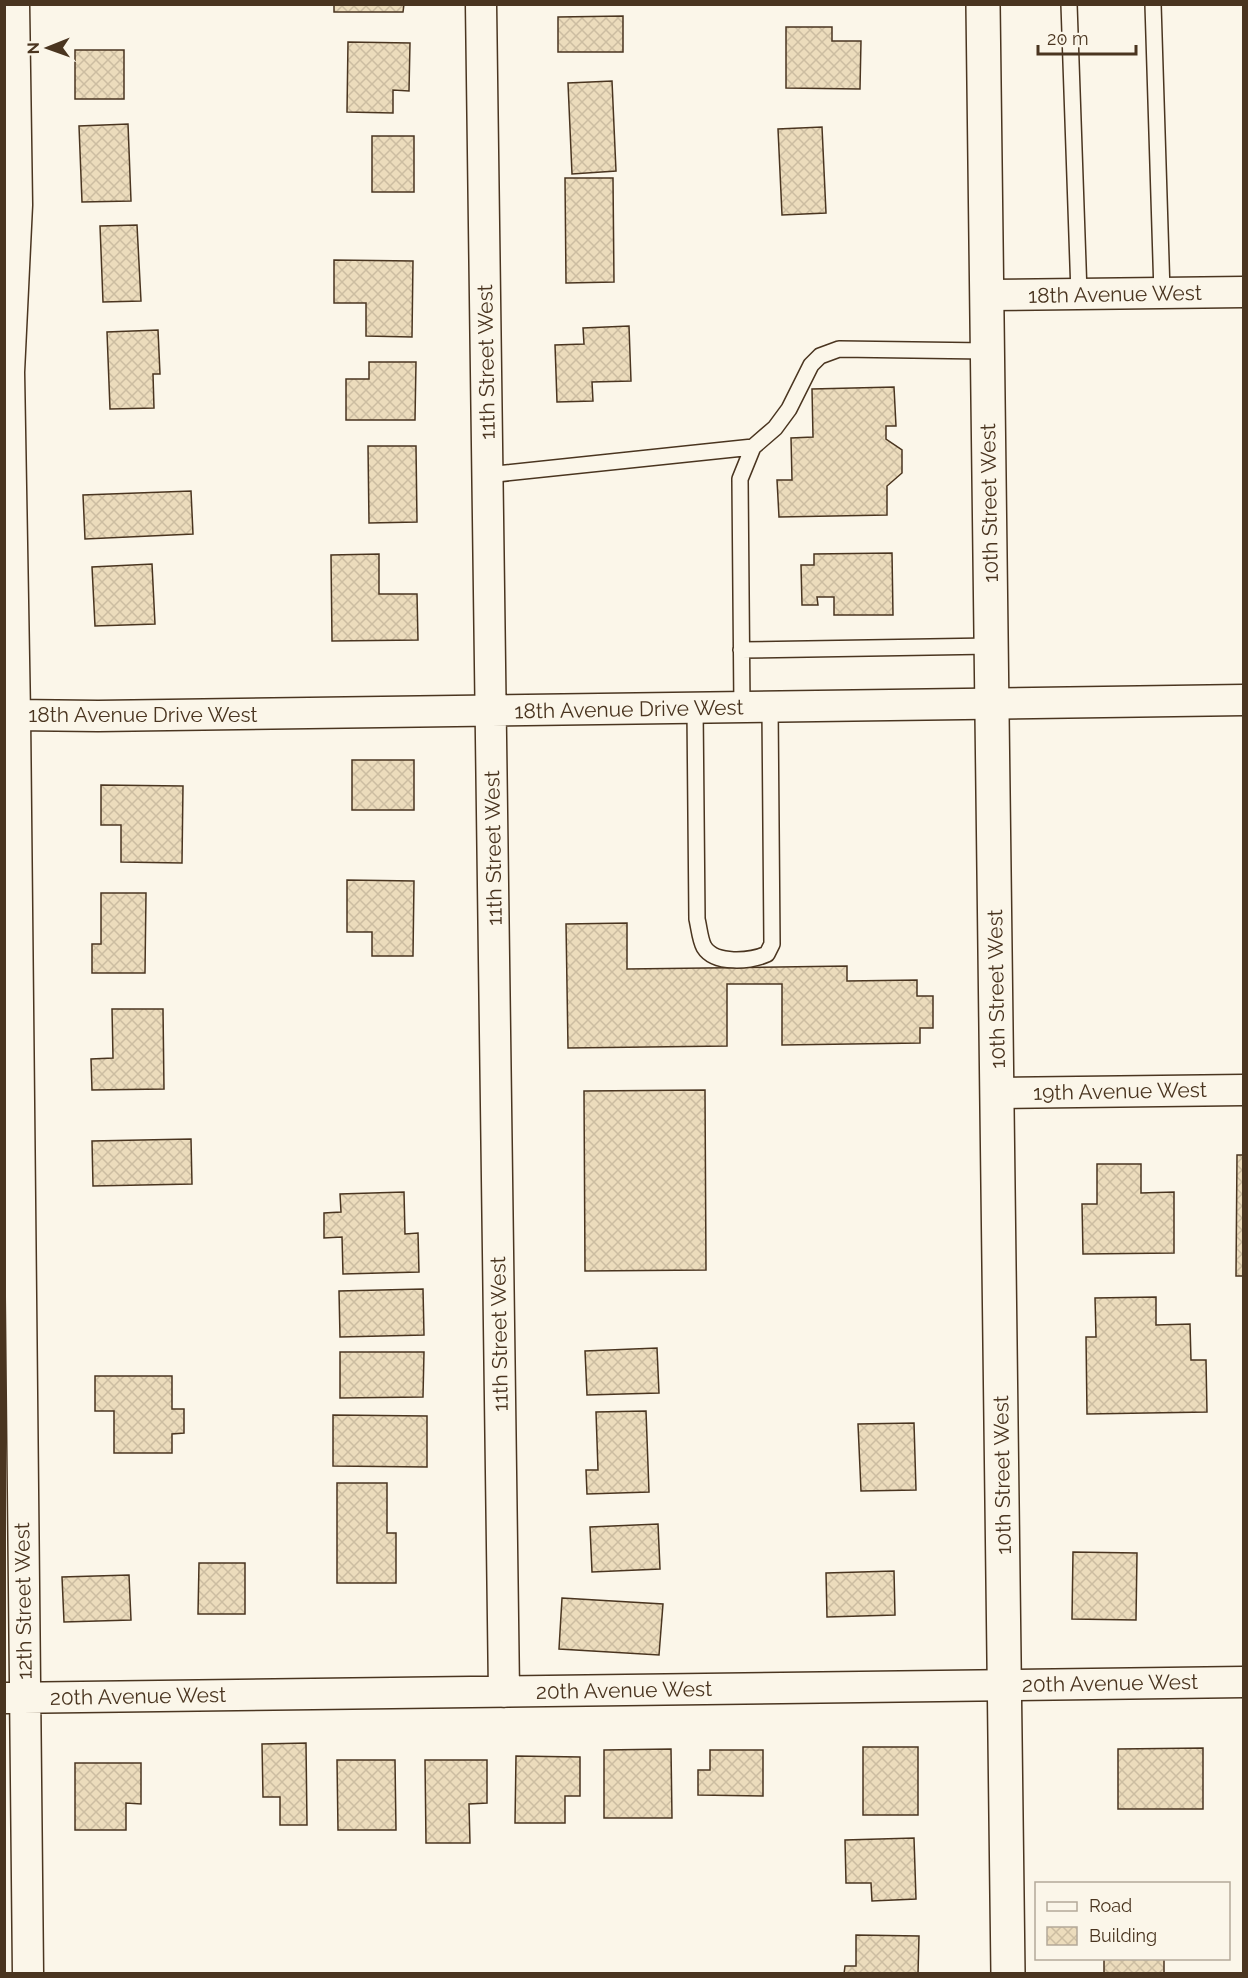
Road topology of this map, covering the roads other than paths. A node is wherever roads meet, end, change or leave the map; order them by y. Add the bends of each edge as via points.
1 (14, 4) edge
2 (481, 4) edge
3 (983, 4) edge
4 (1069, 4) edge
5 (1153, 4) edge
6 (1244, 292) edge
7 (1162, 293) junction
8 (1079, 294) junction
9 (986, 295) junction
10 (987, 351) junction
11 (7, 391) edge
12 (753, 447) junction
13 (487, 475) junction
14 (991, 646) junction
15 (741, 650) junction
16 (1244, 700) edge
17 (991, 704) junction
18 (756, 707) junction
19 (695, 708) junction
20 (491, 711) junction
21 (15, 715) junction
22 (1244, 1090) edge
23 (997, 1093) junction
24 (1244, 1682) edge
25 (1005, 1685) junction
26 (504, 1692) junction
27 (14, 1698) edge
28 (28, 1974) edge
29 (1008, 1974) edge

1 - 11 street, 12th Street West via 17,205
2 - 13 street, 11th Street West
3 - 9 street, 10th Street West
4 - 8 lane
5 - 7 lane
6 - 7 street, 18th Avenue West
7 - 8 street, 18th Avenue West
8 - 9 street, 18th Avenue West
9 - 10 street, 10th Street West
10 - 12 lane via 838,349 820,356 811,365 789,409
10 - 14 street, 10th Street West
11 - 21 street, 12th Street West
12 - 13 lane
12 - 15 lane via 740,479
13 - 20 street, 11th Street West
14 - 15 lane
14 - 17 street, 10th Street West
15 - 18 lane
16 - 17 street, 18th Avenue Drive West
17 - 18 street, 18th Avenue Drive West
17 - 23 street, 10th Street West
18 - 19 street, 18th Avenue Drive West
18 - 19 lane via 772,944 767,954 738,959 714,956 704,947 697,919
19 - 20 street, 18th Avenue Drive West
20 - 21 street, 18th Avenue Drive West
20 - 26 street, 11th Street West
21 - 27 street, 12th Street West
22 - 23 street, 19th Avenue West
23 - 25 street, 10th Street West
24 - 25 street, 20th Avenue West
25 - 26 street, 20th Avenue West
25 - 29 street, 10th Street West
26 - 27 street, 20th Avenue West
27 - 28 street, 12th Street West

